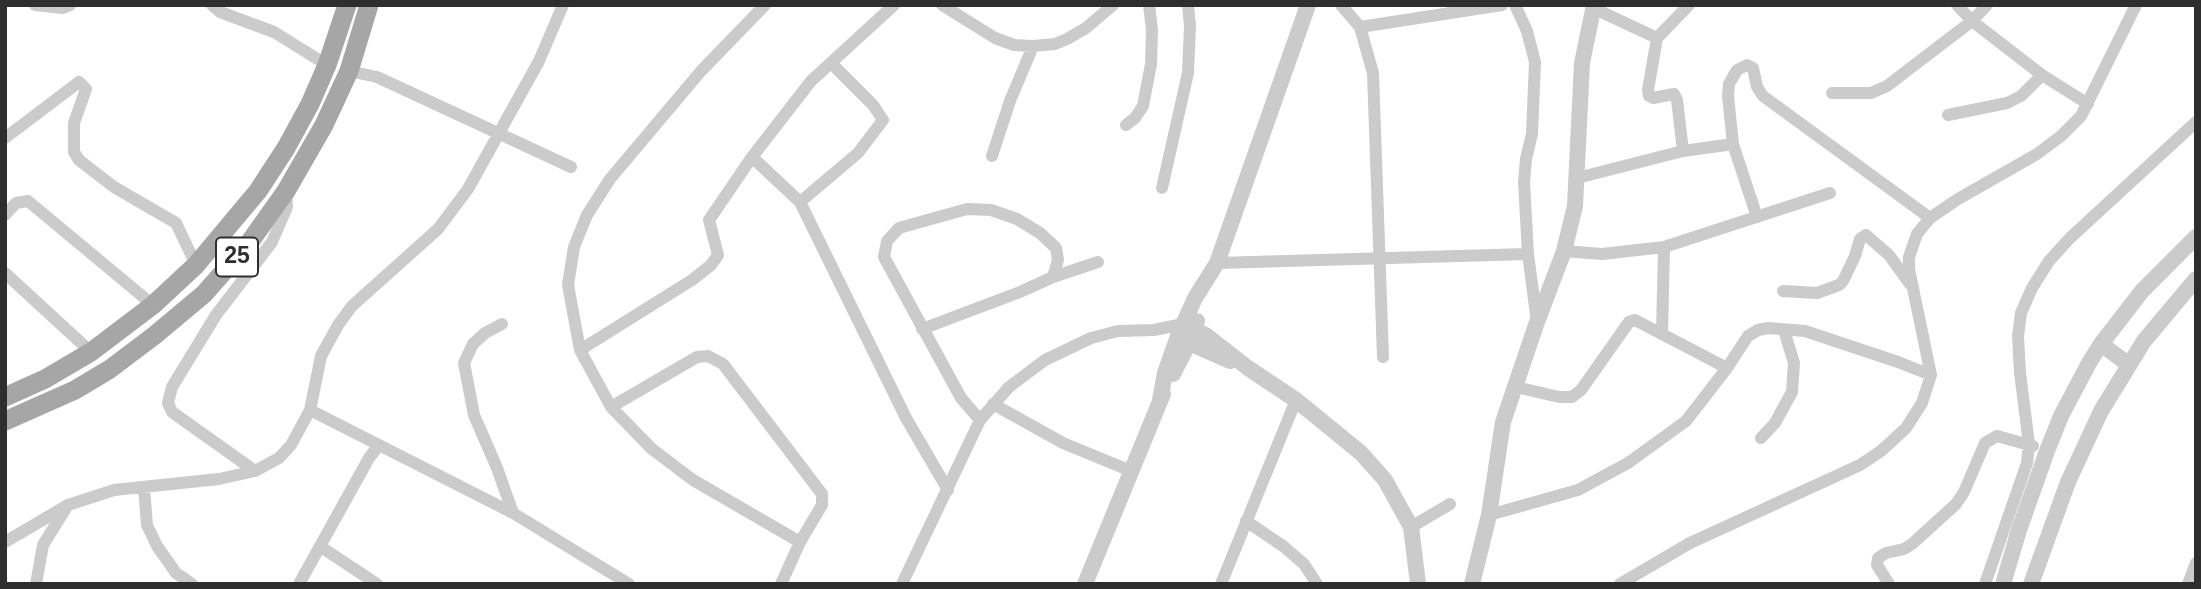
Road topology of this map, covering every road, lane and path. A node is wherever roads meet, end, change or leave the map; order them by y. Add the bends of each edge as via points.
1 (35, 5) edge
2 (70, 5) edge
3 (212, 5) edge
4 (347, 5) edge
5 (369, 5) edge
6 (563, 5) edge
7 (749, 5) edge
8 (765, 5) edge
9 (894, 5) edge
10 (942, 5) edge
11 (1113, 5) edge
12 (1149, 5) edge
13 (1188, 5) edge
14 (1308, 5) edge
15 (1341, 5) edge
16 (1502, 5) edge
17 (1515, 5) edge
18 (1689, 5) edge
19 (1957, 5) edge
20 (1987, 5) edge
21 (2136, 5) edge
22 (1593, 7) edge
23 (1972, 21) junction
24 (746, 25) junction
25 (1360, 27) junction
26 (1657, 38) junction
27 (1033, 46) junction
28 (831, 63) junction
29 (327, 65) junction
30 (349, 71) junction
31 (2042, 75) junction
32 (1832, 93) dead end
33 (2088, 104) junction
34 (1948, 115) dead end
35 (2196, 122) edge
36 (1126, 125) dead end
37 (501, 133) junction
38 (5, 138) edge
39 (1733, 144) junction
40 (1683, 151) junction
41 (992, 156) dead end
42 (752, 157) junction
43 (570, 167) dead end
44 (1577, 178) junction
45 (1162, 188) dead end
46 (286, 191) junction
47 (1830, 192) dead end
48 (800, 202) junction
49 (5, 215) edge
50 (1757, 217) junction
51 (1930, 218) junction
52 (2196, 237) edge
53 (1664, 247) junction
54 (1564, 251) junction
55 (1528, 254) junction
56 (1381, 258) junction
57 (1098, 262) dead end
58 (1217, 263) junction
59 (196, 265) junction
60 (5, 273) edge
61 (1053, 277) junction
62 (2196, 279) edge
63 (1911, 284) junction
64 (1783, 291) dead end
65 (153, 305) junction
66 (1536, 321) junction
67 (502, 324) dead end
68 (922, 329) junction
69 (1784, 330) junction
70 (1183, 332) junction
71 (1662, 333) junction
72 (2101, 344) junction
73 (580, 350) junction
74 (91, 352) junction
75 (1383, 357) dead end
76 (2129, 364) junction
77 (1727, 368) junction
78 (1931, 375) junction
79 (1516, 387) junction
80 (5, 397) edge
81 (1296, 400) junction
82 (993, 404) junction
83 (611, 407) junction
84 (310, 410) junction
85 (980, 420) junction
86 (5, 421) edge
87 (1761, 438) dead end
88 (2029, 444) junction
89 (379, 445) junction
90 (2047, 451) junction
91 (255, 471) junction
92 (1131, 471) junction
93 (144, 488) junction
94 (948, 490) junction
95 (1450, 504) dead end
96 (68, 505) junction
97 (513, 513) junction
98 (1489, 515) junction
99 (1246, 521) junction
100 (1410, 527) junction
101 (5, 542) edge
102 (800, 542) junction
103 (321, 547) junction
104 (2196, 563) edge
105 (2191, 580) edge
106 (36, 584) edge
107 (192, 584) edge
108 (299, 584) edge
109 (377, 584) edge
110 (629, 584) edge
111 (781, 584) edge
112 (902, 584) edge
113 (1085, 584) edge
114 (1220, 584) edge
115 (1317, 584) edge
116 (1418, 584) edge
117 (1472, 584) edge
118 (1620, 584) edge
119 (1889, 584) edge
120 (1985, 584) edge
121 (2003, 584) edge
122 (2031, 584) edge

1 - 2 street
3 - 29 street via 219,12 274,32
4 - 29 main road, 25
5 - 30 main road, 25
6 - 37 street
7 - 24 street
8 - 24 street
9 - 28 street
10 - 27 street via 995,38
11 - 27 street via 1067,38
12 - 36 street via 1151,64 1143,106
13 - 45 street via 1188,73
14 - 58 street
15 - 25 street
16 - 25 street
17 - 55 street via 1535,62 1532,134 1524,182
18 - 26 street
19 - 23 street
20 - 23 street
21 - 33 street
22 - 26 street
22 - 44 street via 1582,63
23 - 31 street
23 - 32 street via 1878,90
24 - 73 street via 642,140 587,215 574,247 568,285
25 - 56 street via 1373,73
26 - 40 street via 1649,96 1674,94 1678,100
27 - 41 street
28 - 42 street via 811,81
28 - 48 street via 883,120 858,153
29 - 59 main road, 25 via 298,126 258,191
30 - 37 street via 377,77
30 - 46 main road, 25
31 - 33 street
31 - 34 street via 2007,103
33 - 51 street via 2061,136
35 - 88 street via 2070,238 2032,288 2021,313 2018,336
37 - 43 street
37 - 84 street via 438,229 338,324 321,356
38 - 59 street via 79,82 86,89 74,123 74,152 79,160 114,187 176,223
39 - 40 street
39 - 50 street
39 - 51 street via 1730,84 1737,70 1747,65 1753,68 1763,96
40 - 44 street
42 - 48 street
42 - 73 street via 709,220 718,255 711,265
44 - 54 street
46 - 86 main road, 25 via 204,294 155,335 75,390
46 - 91 street via 287,207 272,242 216,315 172,387 169,403 172,412
47 - 50 street
48 - 94 street via 906,418
49 - 65 street via 16,203 28,201
50 - 53 street
51 - 63 street via 1912,246
52 - 72 street via 2141,291
53 - 54 street via 1602,254
53 - 71 street
54 - 66 street
55 - 56 street
55 - 66 street
56 - 58 street
56 - 75 street
57 - 61 street
58 - 70 street
59 - 65 main road, 25
60 - 74 street
61 - 68 street
61 - 68 street via 1056,248 1017,219 991,210 967,209 899,228 887,240 884,257
62 - 76 street
63 - 64 street via 1866,235 1839,285 1817,293
63 - 78 street
65 - 74 main road, 25
66 - 79 street
67 - 97 street via 473,344 464,362 474,415
68 - 85 street via 961,398
69 - 77 street via 1768,328 1748,336
69 - 78 street via 1805,331
69 - 87 street via 1794,363 1792,393 1776,423
70 - 81 street
70 - 82 street via 1118,331 1079,343 1025,374
70 - 92 street
71 - 77 street
71 - 79 street via 1629,322 1572,397
72 - 76 street
72 - 90 street
73 - 83 street
74 - 80 main road, 25
76 - 122 street via 2073,470
77 - 98 street via 1686,421 1628,463 1578,490
78 - 118 street via 1916,415 1871,458 1678,550
79 - 98 street via 1503,422
81 - 99 street
81 - 100 street via 1361,453 1385,480
82 - 85 street
82 - 92 street via 1063,443
83 - 102 street via 652,449 693,480
83 - 102 street via 697,357 708,356 723,365 822,494 822,505
84 - 89 street
84 - 91 street via 291,445 279,458
85 - 94 street
88 - 90 street
88 - 119 street via 1997,436 1985,443 1956,504 1912,544 1878,558 1877,565
88 - 120 street via 2023,478
89 - 97 street
89 - 103 street
90 - 121 street
91 - 93 street
92 - 113 street
93 - 96 street via 114,491
93 - 107 street via 147,525 157,546 176,573
94 - 112 street
95 - 100 street
96 - 101 street
96 - 106 street via 43,545
97 - 110 street
98 - 117 street
99 - 114 street
99 - 115 street via 1304,564
100 - 116 street
102 - 111 street
103 - 108 street
103 - 109 street
104 - 105 street

